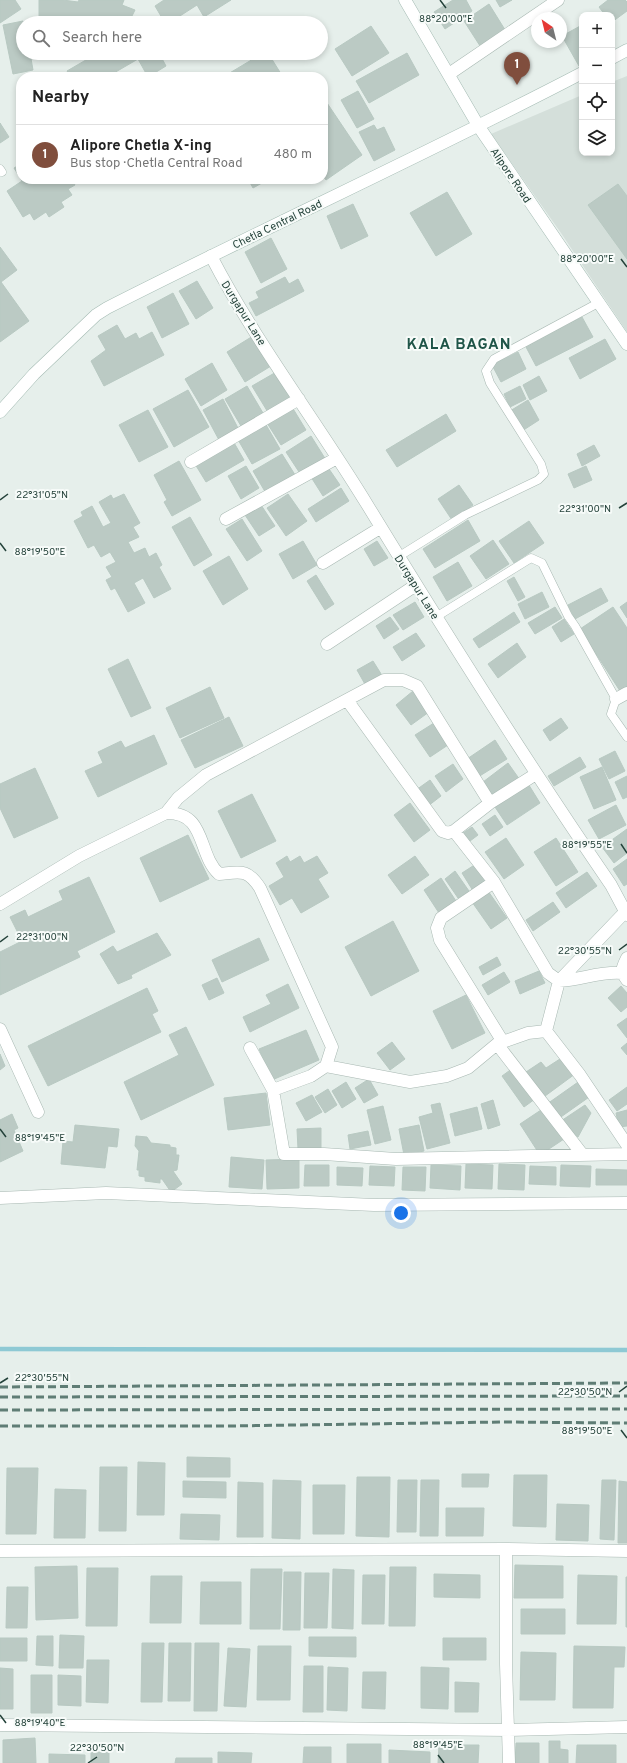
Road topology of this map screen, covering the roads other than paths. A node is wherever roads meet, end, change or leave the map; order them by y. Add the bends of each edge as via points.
1 (405, 0) edge
2 (558, 0) edge
3 (627, 50) edge
4 (615, 56) edge
5 (449, 74) junction
6 (579, 75) edge
7 (479, 127) junction
8 (211, 256) junction
9 (600, 302) junction
10 (626, 340) edge
11 (299, 399) junction
12 (0, 412) edge
13 (337, 458) junction
14 (191, 462) dead end
15 (226, 519) dead end
16 (380, 528) junction
17 (398, 557) junction
18 (322, 563) dead end
19 (416, 585) junction
20 (436, 617) junction
21 (327, 644) dead end
22 (627, 693) edge
23 (616, 699) junction
24 (347, 700) junction
25 (627, 737) edge
26 (536, 774) junction
27 (490, 803) junction
28 (166, 813) junction
29 (454, 831) junction
30 (494, 882) junction
31 (0, 904) edge
32 (626, 913) edge
33 (627, 958) edge
34 (624, 977) edge
35 (559, 981) junction
36 (0, 1029) edge
37 (546, 1031) junction
38 (500, 1043) junction
39 (250, 1048) dead end
40 (326, 1066) junction
41 (273, 1090) junction
42 (38, 1112) dead end
43 (627, 1145) edge
44 (582, 1154) junction
45 (627, 1154) edge
46 (0, 1198) edge
47 (627, 1203) edge
48 (506, 1549) junction
49 (0, 1551) edge
50 (627, 1551) edge
51 (0, 1725) edge
52 (627, 1727) edge
53 (509, 1730) junction
54 (509, 1763) edge

1 - 5 street, Alipore Road
2 - 5 street
3 - 4 street
5 - 7 street, Alipore Road
6 - 7 street, Chetla Central Road
7 - 8 street, Chetla Central Road
7 - 9 street, Alipore Road
8 - 11 street, Durgapur Lane via 232,296
8 - 12 street, Chetla Central Road via 96,315 34,374
9 - 10 street, Alipore Road
9 - 17 lane via 494,359 486,371 490,383 541,464 544,474 538,480 465,515
11 - 13 street, Durgapur Lane
11 - 14 street
13 - 15 street
13 - 16 street, Durgapur Lane
16 - 17 street, Durgapur Lane
16 - 18 street
17 - 19 street, Durgapur Lane
19 - 20 street, Durgapur Lane
19 - 21 street
20 - 23 lane via 530,558 542,563 568,616
20 - 26 street, Durgapur Lane
22 - 23 street
23 - 25 lane via 611,714
24 - 27 street via 384,680 403,680 417,686
24 - 28 street via 206,775 178,798
24 - 29 street via 442,831
26 - 27 street
26 - 32 street, Durgapur Lane via 611,885
27 - 29 street
28 - 31 street via 90,850
28 - 40 street via 178,813 192,822 200,833 210,866 219,874 241,872 252,876 260,888 332,1047
29 - 30 street
30 - 35 street via 548,973
30 - 38 street via 441,918 437,928 440,940
32 - 35 street
33 - 34 street via 622,967
34 - 35 street via 608,972
35 - 37 street
36 - 42 street
37 - 38 street via 528,1033
37 - 43 street via 580,1075
38 - 40 street via 468,1068 447,1076 410,1082
38 - 44 street
39 - 41 street
40 - 41 street via 311,1076
41 - 44 street via 284,1154 396,1158 536,1157
44 - 45 street
46 - 47 street via 106,1193 374,1205
48 - 49 street
48 - 50 street
48 - 53 street
51 - 53 street
52 - 53 street
53 - 54 street

